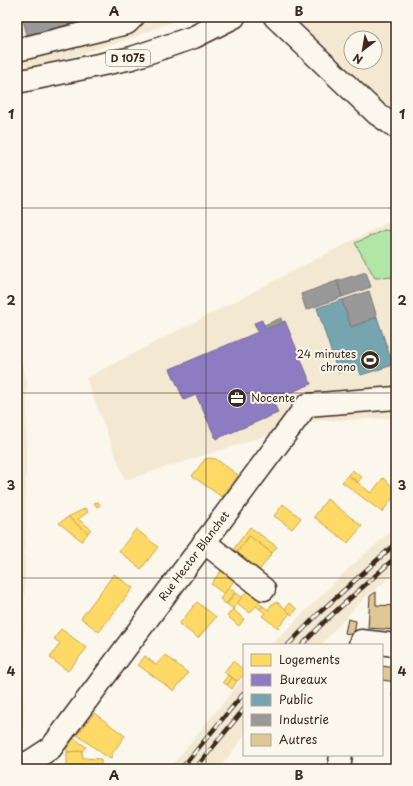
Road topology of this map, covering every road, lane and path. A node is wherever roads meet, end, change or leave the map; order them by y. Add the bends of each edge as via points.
1 (133, 17) edge
2 (234, 17) edge
3 (275, 17) edge
4 (17, 50) edge
5 (17, 82) edge
6 (396, 127) edge
7 (396, 398) edge
8 (204, 542) junction
9 (264, 589) dead end
10 (360, 644) edge
11 (396, 645) edge
12 (341, 756) edge
13 (17, 763) edge
14 (339, 769) edge

1 - 4 street via 127,23
2 - 5 street, D 1075 via 194,38 132,58
3 - 6 street via 377,114
7 - 8 street, Rue Hector Blanchet via 307,404
8 - 9 street
8 - 13 street, Rue Hector Blanchet via 51,748 28,763
10 - 11 street via 361,641
12 - 14 street

